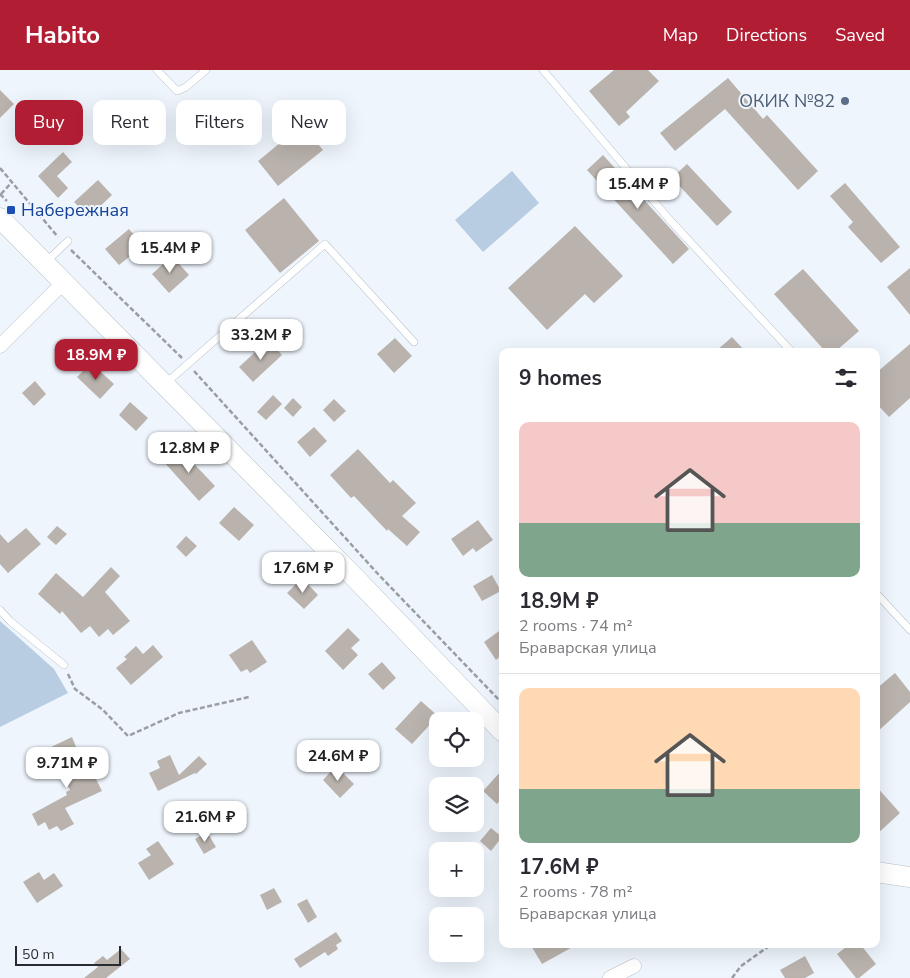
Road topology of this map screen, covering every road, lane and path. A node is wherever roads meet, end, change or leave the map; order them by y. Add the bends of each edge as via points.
1 (157, 70) edge
2 (206, 70) edge
3 (543, 70) edge
4 (0, 168) edge
5 (12, 182) junction
6 (0, 194) edge
7 (3, 209) edge
8 (66, 242) junction
9 (44, 263) junction
10 (64, 282) junction
11 (414, 342) dead end
12 (0, 346) edge
13 (788, 348) edge
14 (188, 364) junction
15 (165, 384) junction
16 (880, 598) edge
17 (0, 610) edge
18 (910, 630) edge
19 (64, 665) joint
20 (250, 697) dead end
21 (499, 700) edge
22 (499, 728) edge
23 (880, 873) edge
24 (910, 877) edge
25 (766, 948) edge
26 (634, 966) dead end
27 (610, 978) edge
28 (732, 978) edge

1 - 2 lane via 177,91
3 - 13 lane via 670,219
4 - 5 path
5 - 6 path
5 - 8 path
6 - 7 path
7 - 9 main road
8 - 9 lane
8 - 14 path
9 - 10 main road
10 - 12 street
10 - 15 main road
11 - 14 lane via 325,244
14 - 15 lane
14 - 21 path via 378,574
15 - 22 main road
16 - 18 lane
17 - 19 lane
19 - 20 path via 75,689 103,710 128,736 179,713
23 - 24 main road
25 - 28 path via 741,966
26 - 27 street

